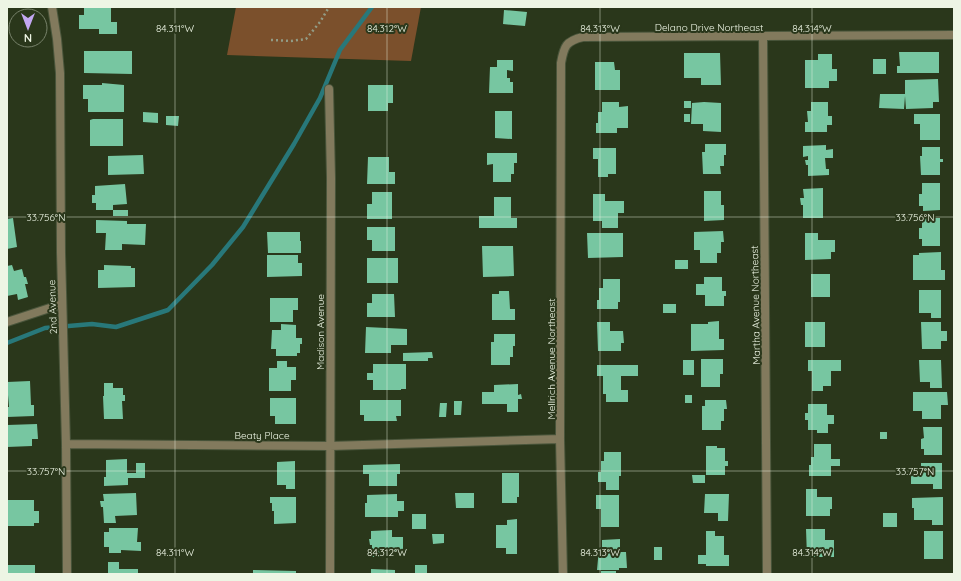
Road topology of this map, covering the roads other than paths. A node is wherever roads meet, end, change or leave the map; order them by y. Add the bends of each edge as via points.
1 (52, 7) edge
2 (954, 35) edge
3 (763, 37) junction
4 (329, 89) dead end
5 (562, 145) joint
6 (62, 304) junction
7 (7, 322) edge
8 (560, 439) junction
9 (66, 444) junction
10 (330, 446) junction
11 (67, 574) edge
12 (330, 574) edge
13 (563, 574) edge
14 (767, 574) edge

1 - 6 street, 2nd Avenue via 60,73
2 - 3 street, Delano Drive Northeast
3 - 5 street, Delano Drive Northeast via 583,36 572,39 566,46 561,63
3 - 14 street, Martha Avenue Northeast
4 - 10 street, Madison Avenue
5 - 8 street, Mellrich Avenue Northeast
6 - 7 street
6 - 9 street, 2nd Avenue
8 - 10 street, Beaty Place
8 - 13 street, Mellrich Avenue Northeast
9 - 10 street, Beaty Place
9 - 11 street, 2nd Avenue
10 - 12 street, Madison Avenue

